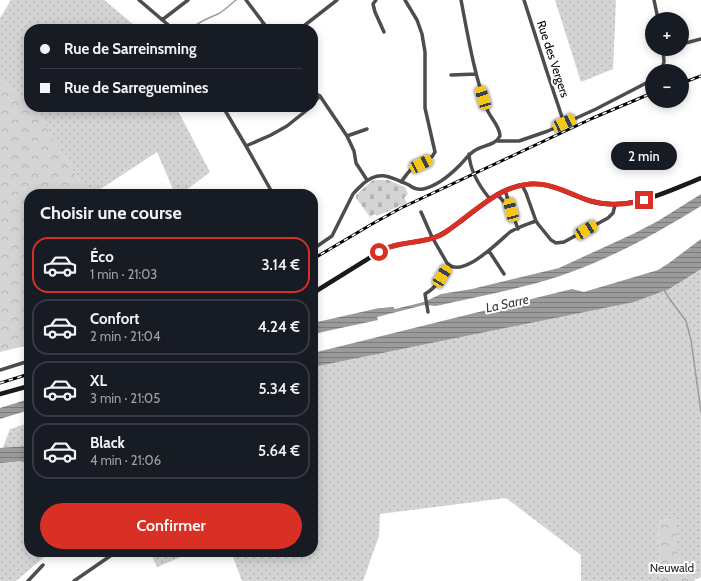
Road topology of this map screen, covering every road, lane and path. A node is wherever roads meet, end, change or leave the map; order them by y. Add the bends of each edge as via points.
1 (138, 0) edge
2 (188, 0) edge
3 (246, 0) edge
4 (337, 0) edge
5 (376, 0) edge
6 (404, 0) edge
7 (461, 0) edge
8 (524, 0) edge
9 (654, 0) edge
10 (657, 12) edge
11 (162, 20) junction
12 (167, 24) edge
13 (264, 24) edge
14 (306, 24) edge
15 (384, 32) dead end
16 (701, 39) edge
17 (689, 42) edge
18 (476, 74) junction
19 (451, 75) dead end
20 (645, 84) edge
21 (320, 96) edge
22 (226, 112) edge
23 (304, 112) edge
24 (564, 123) junction
25 (367, 129) dead end
26 (347, 136) junction
27 (500, 136) junction
28 (496, 141) junction
29 (511, 142) junction
30 (246, 146) junction
31 (469, 154) junction
32 (464, 161) junction
33 (472, 167) junction
34 (701, 178) edge
35 (368, 180) junction
36 (402, 182) junction
37 (522, 185) junction
38 (270, 189) edge
39 (505, 190) junction
40 (497, 194) junction
41 (490, 199) junction
42 (615, 205) junction
43 (511, 210) junction
44 (421, 212) dead end
45 (536, 221) junction
46 (518, 229) junction
47 (433, 238) junction
48 (318, 246) edge
49 (489, 251) junction
50 (449, 265) junction
51 (504, 274) dead end
52 (318, 290) edge
53 (428, 311) dead end
54 (24, 363) edge
55 (0, 370) edge
56 (24, 387) edge
57 (0, 394) edge
58 (109, 557) edge
59 (43, 565) dead end
60 (28, 581) edge
61 (74, 581) edge

1 - 11 street
2 - 11 street
3 - 13 street
4 - 14 street
5 - 15 street via 373,4
6 - 36 street via 417,20 422,34 425,52 425,108 435,152 429,160 412,168
7 - 18 street
8 - 24 street, Rue des Vergers
9 - 10 street
11 - 12 street
16 - 17 street
18 - 19 street
18 - 27 street via 487,110
20 - 24 street
21 - 26 street
22 - 30 street
23 - 30 street via 287,126
24 - 29 street via 524,140
25 - 26 street
26 - 35 street via 356,163
27 - 28 street
27 - 29 street
28 - 29 street
28 - 31 street
30 - 38 street
31 - 32 street
31 - 33 street
32 - 33 street
32 - 36 street via 446,178 434,185 417,189
33 - 41 street
34 - 42 street via 650,199
35 - 36 street via 380,175
35 - 48 street via 353,194 332,236
37 - 39 street
37 - 42 street via 550,186 589,201
37 - 45 street
39 - 40 street
39 - 43 street
40 - 41 street
40 - 43 street
41 - 47 street via 446,232
42 - 45 street via 610,216 564,242 556,243 551,240
43 - 46 street
44 - 47 street
45 - 46 street
46 - 49 street
47 - 50 street
47 - 52 street via 389,247
49 - 50 street via 467,265
49 - 51 street
50 - 53 street via 425,296
54 - 55 street
56 - 57 street
58 - 61 street
59 - 60 street

